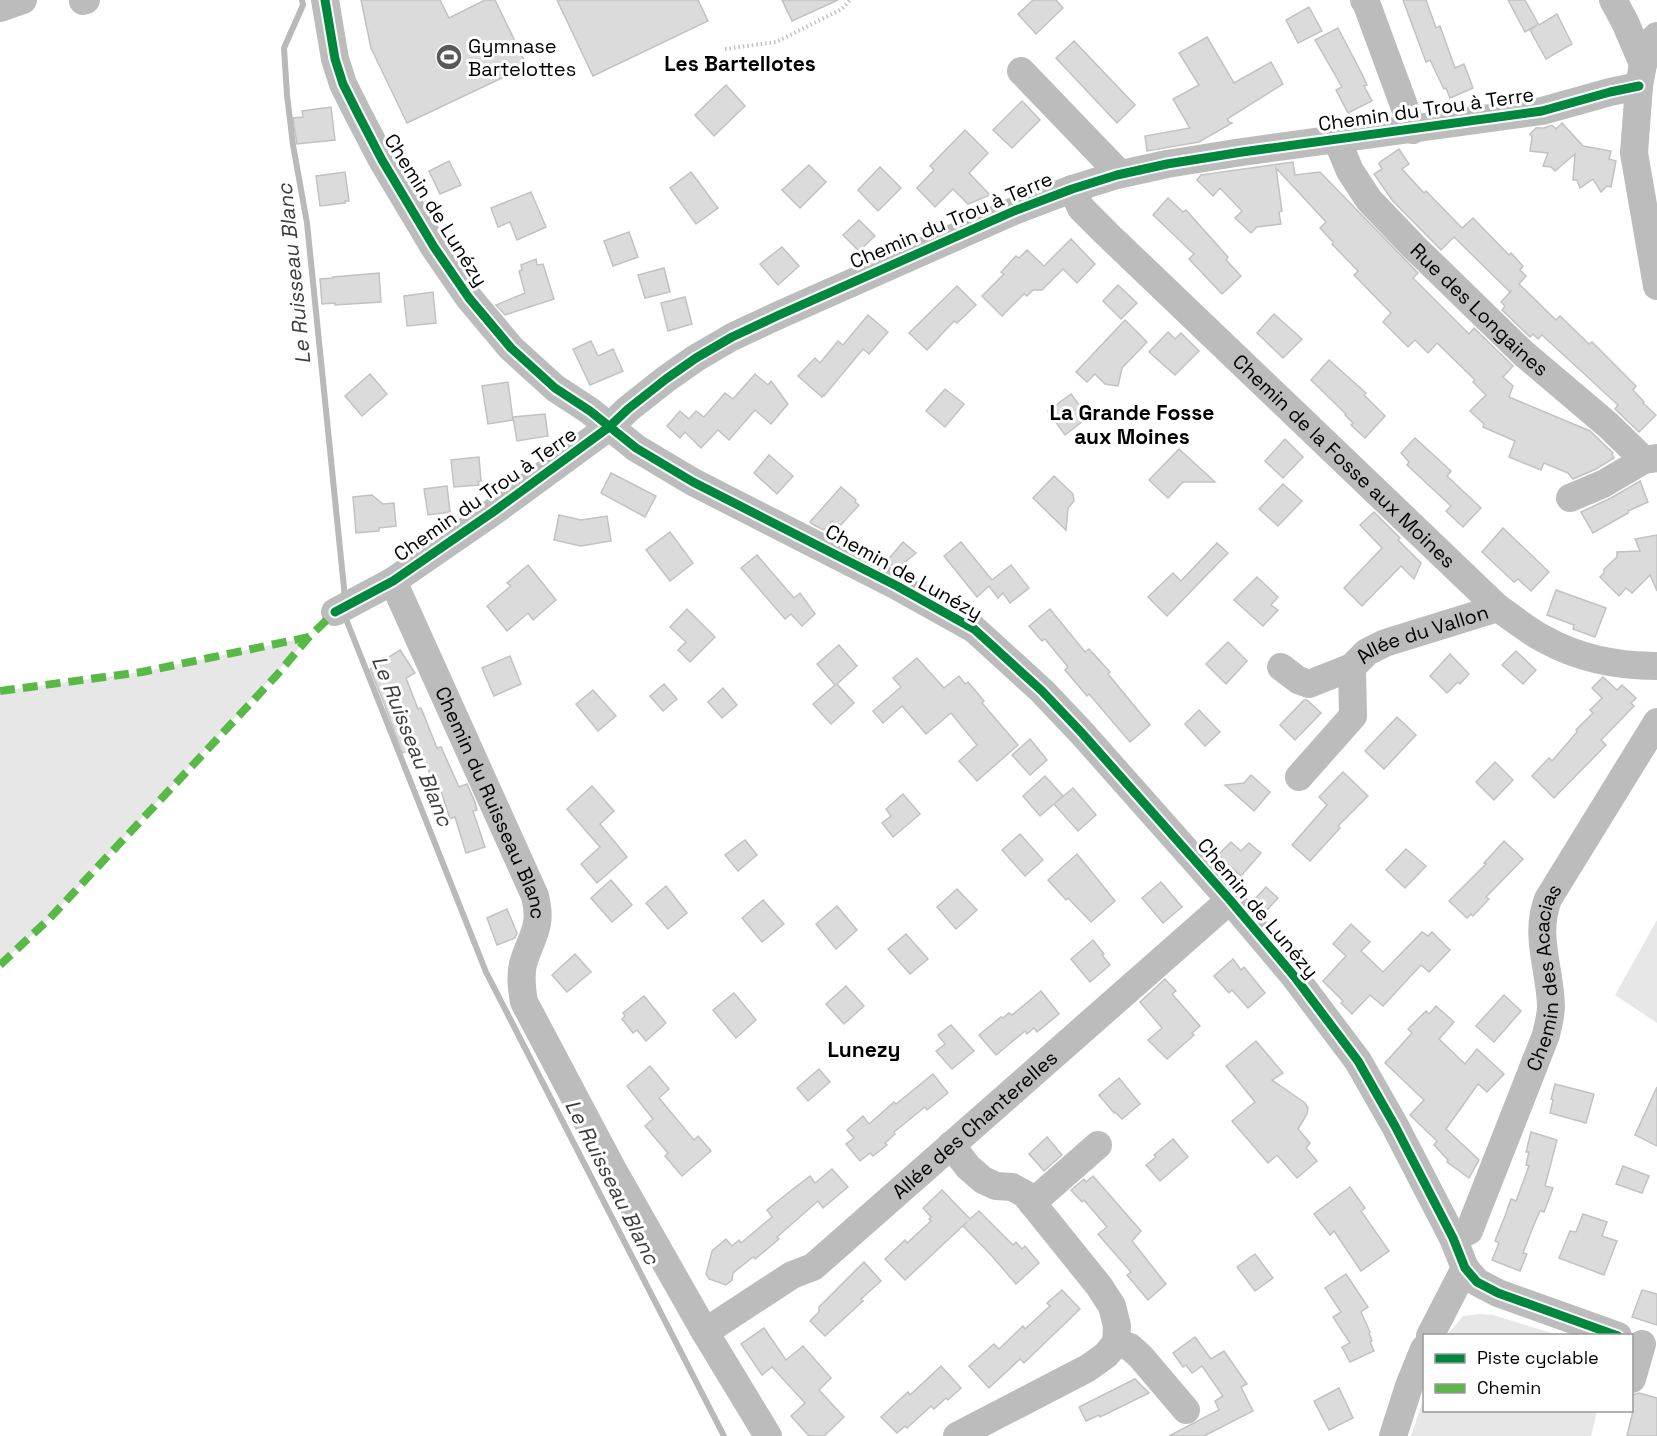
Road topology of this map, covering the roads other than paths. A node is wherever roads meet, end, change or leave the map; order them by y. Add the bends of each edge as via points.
1 (23, 0) edge
2 (325, 0) edge
3 (1364, 0) edge
4 (1613, 0) edge
5 (0, 8) edge
6 (1657, 36) edge
7 (1021, 71) dead end
8 (1641, 75) junction
9 (1413, 130) junction
10 (1337, 140) junction
11 (1120, 174) junction
12 (1072, 189) junction
13 (1657, 286) edge
14 (609, 427) junction
15 (1651, 459) edge
16 (1570, 498) dead end
17 (393, 581) junction
18 (1498, 608) junction
19 (335, 612) dead end
20 (1657, 666) edge
21 (1281, 667) dead end
22 (1352, 667) junction
23 (1657, 722) edge
24 (1299, 777) dead end
25 (1230, 900) junction
26 (951, 1145) junction
27 (1098, 1145) dead end
28 (1032, 1203) junction
29 (1452, 1238) junction
30 (1465, 1268) junction
31 (705, 1332) junction
32 (1431, 1334) edge
33 (1614, 1334) edge
34 (1637, 1342) edge
35 (1116, 1343) junction
36 (1423, 1354) edge
37 (1633, 1372) edge
38 (1186, 1410) dead end
39 (768, 1436) edge
40 (957, 1436) edge
41 (1393, 1436) edge

1 - 5 street
2 - 14 street, Chemin de Lunézy via 342,84 434,247 468,298 512,348 555,388
3 - 9 street
4 - 8 street via 1625,21
6 - 8 street
7 - 11 street
8 - 9 street, Chemin du Trou à Terre via 1610,92 1542,111
8 - 13 street via 1634,153
9 - 10 street, Chemin du Trou à Terre
10 - 11 street, Chemin du Trou à Terre
10 - 15 street, Rue des Longaines via 1350,171 1370,200 1413,246 1523,353
11 - 12 street, Chemin du Trou à Terre
12 - 14 street, Chemin du Trou à Terre via 960,234 732,337 666,378
12 - 18 street, Chemin de la Fosse aux Moines via 1081,208 1107,234
14 - 17 street, Chemin du Trou à Terre
14 - 25 street, Chemin de Lunézy via 693,482 897,585 974,629 1042,691
15 - 16 street, Rue des Longaines
17 - 19 street, Chemin du Trou à Terre
17 - 31 street, Chemin du Ruisseau Blanc via 535,896 539,912 523,966 524,1002
18 - 20 street, Chemin de la Fosse aux Moines via 1544,639 1571,651 1609,662
18 - 22 street, Allée du Vallon via 1385,643 1367,652
21 - 22 street, Allée du Vallon via 1309,684
22 - 24 street, Allée du Vallon via 1353,716
23 - 29 street, Chemin des Acacias via 1548,898 1541,928 1551,1010 1546,1035 1469,1231
25 - 26 street, Allée des Chanterelles
25 - 29 street, Chemin de Lunézy via 1358,1061
26 - 28 street via 983,1180 1012,1187
26 - 31 street, Allée des Chanterelles via 813,1267 792,1275
27 - 28 street
28 - 35 street via 1112,1306
29 - 30 street, Chemin de Lunézy
30 - 32 street
30 - 33 street, Chemin de Lunézy via 1477,1282 1498,1293
31 - 39 street, Chemin du Ruisseau Blanc
34 - 37 street
35 - 38 street via 1130,1347 1141,1357
35 - 40 street via 1088,1368
36 - 41 street

